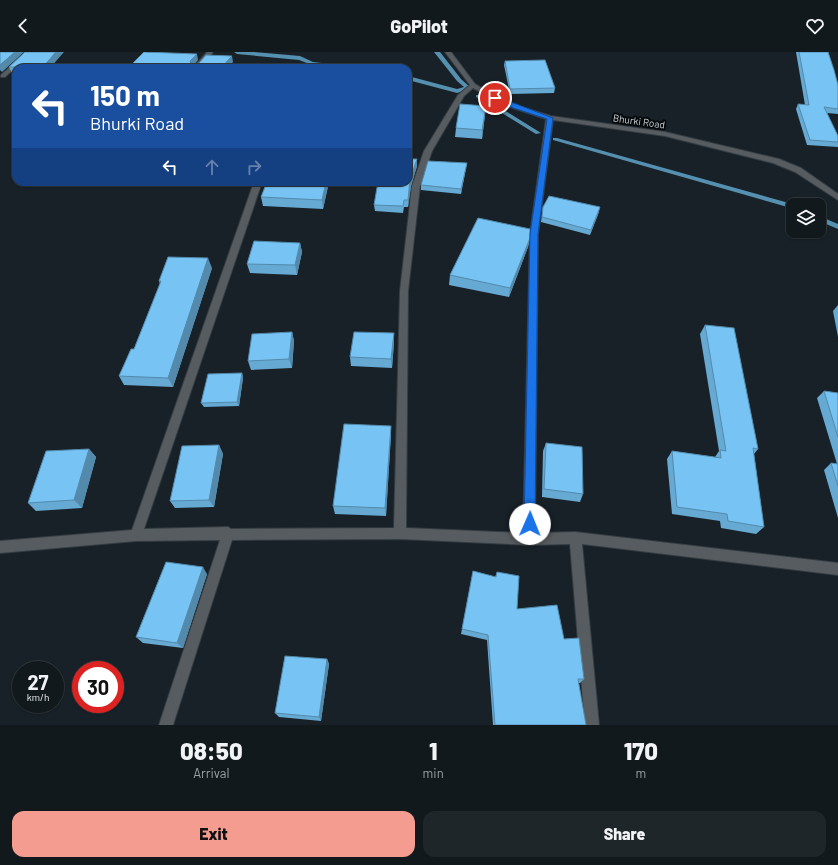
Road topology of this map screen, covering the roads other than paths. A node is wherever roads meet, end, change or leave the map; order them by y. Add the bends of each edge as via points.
1 (30, 52) edge
2 (210, 52) edge
3 (448, 52) edge
4 (18, 64) edge
5 (200, 64) edge
6 (12, 69) edge
7 (4, 77) edge
8 (473, 85) junction
9 (550, 118) junction
10 (257, 186) edge
11 (838, 198) edge
12 (228, 533) junction
13 (400, 533) junction
14 (136, 535) junction
15 (575, 538) junction
16 (529, 539) junction
17 (0, 547) edge
18 (838, 568) edge
19 (166, 725) edge
20 (592, 725) edge

1 - 4 street
2 - 5 street
3 - 8 street, Bhurki Road
6 - 7 street
8 - 9 street, Bhurki Road via 506,104
8 - 13 street via 461,95 428,151 416,186 404,291
9 - 11 street, Bhurki Road via 665,134 776,161 817,182
9 - 16 street via 534,234
10 - 14 street
12 - 13 street
12 - 14 street
12 - 19 street
13 - 16 street
14 - 17 street
15 - 16 street
15 - 18 street
15 - 20 street

